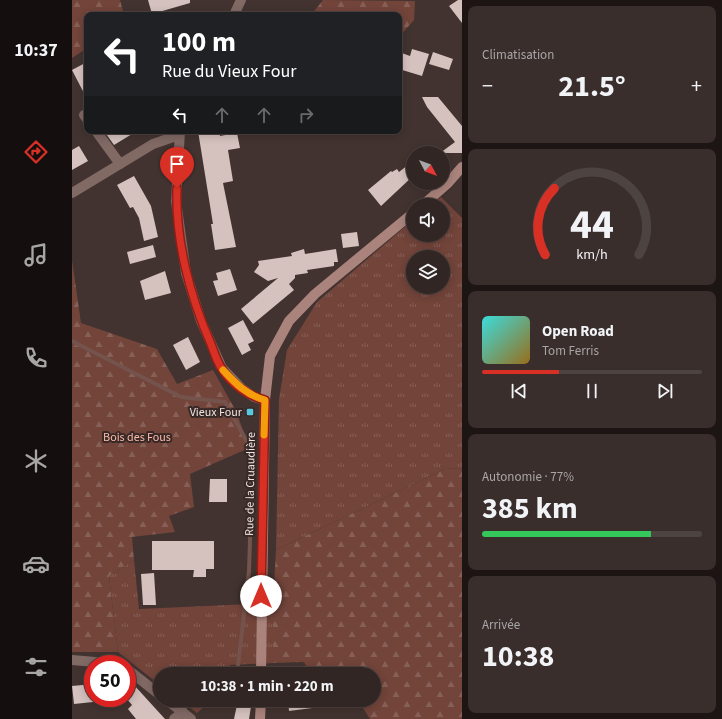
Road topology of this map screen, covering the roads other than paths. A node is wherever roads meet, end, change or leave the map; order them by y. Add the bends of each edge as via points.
1 (241, 0) edge
2 (235, 12) edge
3 (98, 134) edge
4 (177, 134) edge
5 (180, 134) edge
6 (120, 164) junction
7 (462, 167) edge
8 (72, 193) edge
9 (431, 198) edge
10 (406, 219) edge
11 (265, 400) junction
12 (72, 660) edge
13 (84, 661) edge
14 (261, 667) edge
15 (136, 676) edge
16 (153, 689) edge
17 (176, 707) edge
18 (261, 707) edge
19 (183, 712) junction
20 (174, 719) edge
21 (192, 719) edge
22 (260, 719) edge

1 - 2 street
3 - 6 street
4 - 6 street via 152,144
5 - 11 street via 176,200 186,273 201,321 222,368 241,388 254,397
6 - 8 street
7 - 9 main road
10 - 11 main road, Rue de la Cruaudière via 315,294 290,320 270,356
11 - 14 main road, Rue de la Cruaudière
12 - 13 street
15 - 16 street
17 - 19 street
18 - 22 main road
19 - 20 street
19 - 21 street

